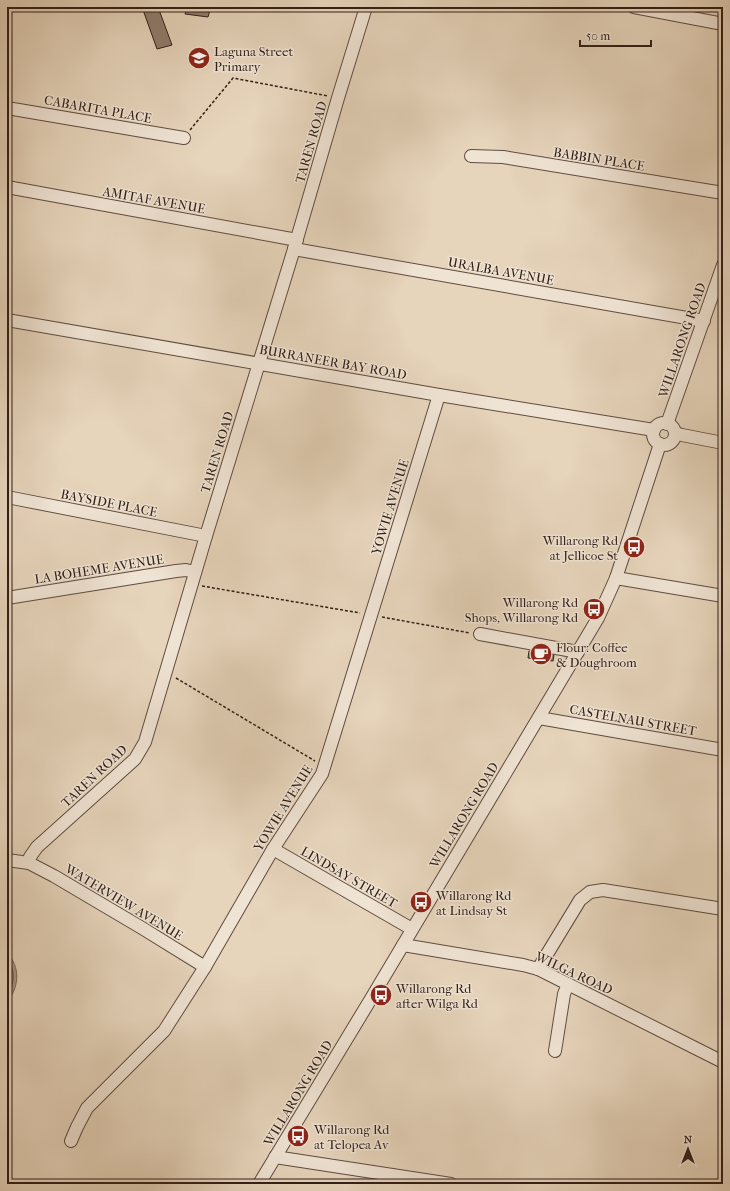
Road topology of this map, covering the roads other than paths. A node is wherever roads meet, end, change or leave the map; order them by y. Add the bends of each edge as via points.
1 (366, 7) edge
2 (634, 7) edge
3 (723, 24) edge
4 (7, 108) edge
5 (184, 138) road end
6 (471, 156) dead end
7 (7, 187) edge
8 (723, 193) edge
9 (295, 244) junction
10 (723, 265) edge
11 (719, 289) edge
12 (7, 320) edge
13 (704, 321) junction
14 (259, 363) junction
15 (439, 394) junction
16 (671, 428) junction
17 (654, 430) junction
18 (723, 443) edge
19 (660, 444) junction
20 (7, 497) edge
21 (206, 536) junction
22 (195, 572) junction
23 (616, 578) junction
24 (723, 596) edge
25 (7, 598) edge
26 (480, 634) road end
27 (578, 652) junction
28 (539, 718) junction
29 (723, 750) edge
30 (273, 849) junction
31 (7, 860) edge
32 (29, 863) junction
33 (723, 909) edge
34 (412, 929) junction
35 (403, 945) junction
36 (205, 967) junction
37 (538, 969) junction
38 (568, 984) junction
39 (555, 1051) dead end
40 (723, 1062) edge
41 (71, 1141) dead end
42 (275, 1157) junction
43 (259, 1184) edge
44 (451, 1184) edge

1 - 9 street, TAREN ROAD
2 - 3 street
4 - 5 street, CABARITA PLACE
6 - 8 street, BABBIN PLACE via 503,157
7 - 9 street, AMITAF AVENUE
9 - 13 street, URALBA AVENUE
9 - 14 street, TAREN ROAD
10 - 11 street, WILLARONG ROAD
11 - 13 street, WILLARONG ROAD
12 - 14 street, BURRANEER BAY ROAD
13 - 16 street, WILLARONG ROAD
14 - 15 street, BURRANEER BAY ROAD
14 - 21 street, TAREN ROAD
15 - 17 street, BURRANEER BAY ROAD
15 - 30 street, YOWIE AVENUE via 325,767 316,785
16 - 17 street via 659,424
16 - 18 street via 682,436
16 - 19 street via 674,436 670,442
17 - 19 street via 655,439
19 - 23 street, WILLARONG ROAD
20 - 21 street, BAYSIDE PLACE
21 - 22 street, TAREN ROAD
22 - 25 street, LA BOHEME AVENUE via 176,570
22 - 32 street, TAREN ROAD via 145,742 135,759 36,847
23 - 24 street
23 - 27 street, WILLARONG ROAD via 598,618
26 - 27 street
27 - 28 street, WILLARONG ROAD
28 - 29 street, CASTELNAU STREET
28 - 34 street, WILLARONG ROAD
30 - 34 street, LINDSAY STREET
30 - 36 street, YOWIE AVENUE
31 - 32 street
32 - 36 street, WATERVIEW AVENUE
33 - 37 street via 603,890 590,892 580,900
34 - 35 street, WILLARONG ROAD
35 - 37 street, WILGA ROAD
35 - 42 street, WILLARONG ROAD
36 - 41 street, YOWIE AVENUE via 158,1039 88,1108
37 - 38 street, WILGA ROAD
38 - 39 street via 564,994
38 - 40 street, WILGA ROAD
42 - 43 street, WILLARONG ROAD
42 - 44 street

